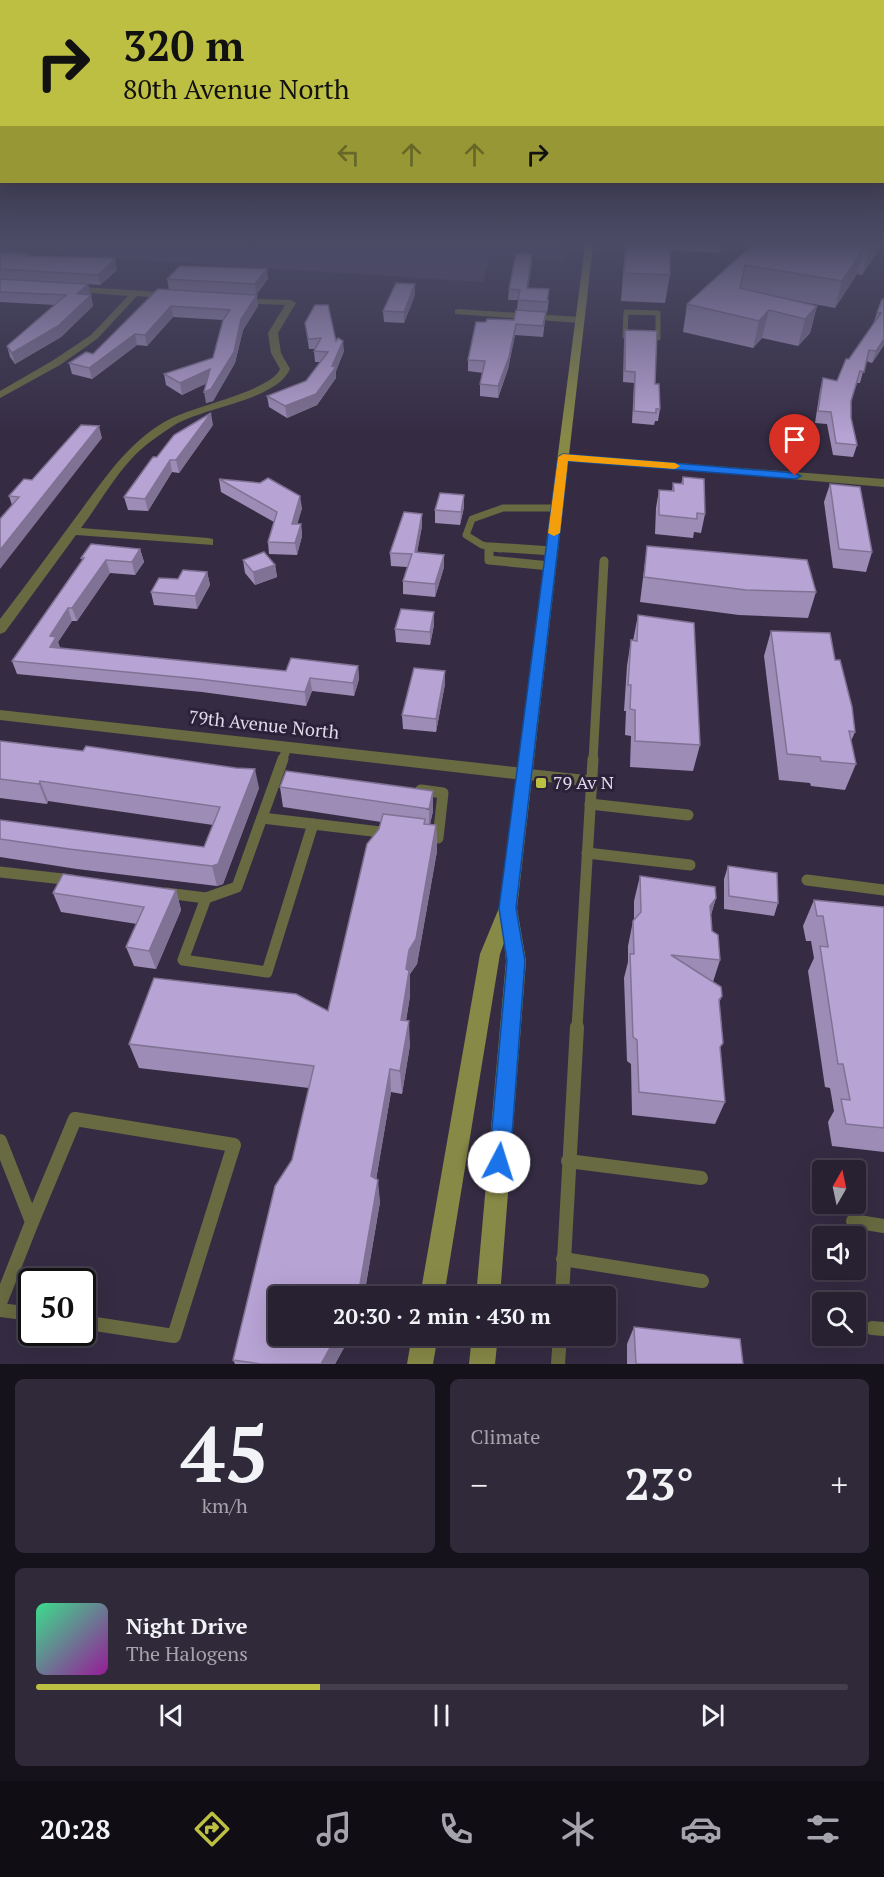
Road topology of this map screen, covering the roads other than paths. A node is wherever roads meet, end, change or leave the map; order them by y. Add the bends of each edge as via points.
1 (119, 310) edge
2 (287, 310) edge
3 (581, 310) edge
4 (458, 312) dead end
5 (580, 320) junction
6 (625, 336) edge
7 (658, 338) edge
8 (0, 395) edge
9 (563, 457) junction
10 (884, 483) edge
11 (557, 508) junction
12 (72, 531) junction
13 (208, 542) dead end
14 (489, 547) junction
15 (551, 559) junction
16 (604, 561) dead end
17 (0, 629) edge
18 (0, 715) edge
19 (287, 748) junction
20 (524, 774) junction
21 (590, 781) junction
22 (408, 789) edge
23 (590, 804) junction
24 (688, 815) dead end
25 (262, 818) junction
26 (313, 824) junction
27 (404, 834) edge
28 (415, 836) edge
29 (587, 853) junction
30 (690, 865) dead end
31 (0, 873) edge
32 (807, 880) dead end
33 (83, 882) edge
34 (884, 890) edge
35 (150, 891) edge
36 (206, 898) junction
37 (508, 908) junction
38 (0, 1141) edge
39 (568, 1161) junction
40 (701, 1178) dead end
41 (853, 1221) dead end
42 (32, 1222) junction
43 (884, 1226) edge
44 (563, 1259) junction
45 (702, 1281) dead end
46 (434, 1286) edge
47 (489, 1286) edge
48 (562, 1286) edge
49 (0, 1303) edge
50 (0, 1310) edge
51 (18, 1312) edge
52 (96, 1324) edge
53 (423, 1346) edge
54 (484, 1346) edge
55 (559, 1346) edge
56 (420, 1364) edge
57 (482, 1364) edge
58 (558, 1364) edge

1 - 8 street via 94,337
2 - 12 street via 273,333 276,353 285,369 282,376 263,389 194,412 149,436 117,467
3 - 5 main road
4 - 5 street
5 - 9 main road
6 - 7 lane via 626,312 658,313
9 - 10 street
9 - 11 main road
11 - 14 lane via 513,505 478,515 472,519 466,535 472,543
11 - 15 main road
12 - 13 street
12 - 17 street
14 - 15 lane
14 - 15 lane via 489,560
15 - 20 main road
16 - 21 lane
18 - 19 street, 79th Avenue North
19 - 20 street, 79th Avenue North
19 - 25 lane via 285,772
20 - 21 lane
20 - 37 main road
21 - 23 lane
22 - 28 lane via 443,793 438,838
23 - 24 lane
23 - 29 lane
25 - 26 lane
25 - 36 lane via 237,887
26 - 27 lane
26 - 36 lane via 267,972 183,960
29 - 30 lane
29 - 39 lane
31 - 33 lane
32 - 34 lane
35 - 36 lane
37 - 46 main road via 490,954
37 - 47 main road via 516,961
38 - 42 lane
39 - 40 lane
39 - 44 lane
41 - 43 lane
42 - 49 lane
42 - 52 lane via 75,1119 234,1145 174,1336
44 - 45 lane
44 - 48 lane
50 - 51 lane
53 - 56 main road
54 - 57 main road
55 - 58 lane

